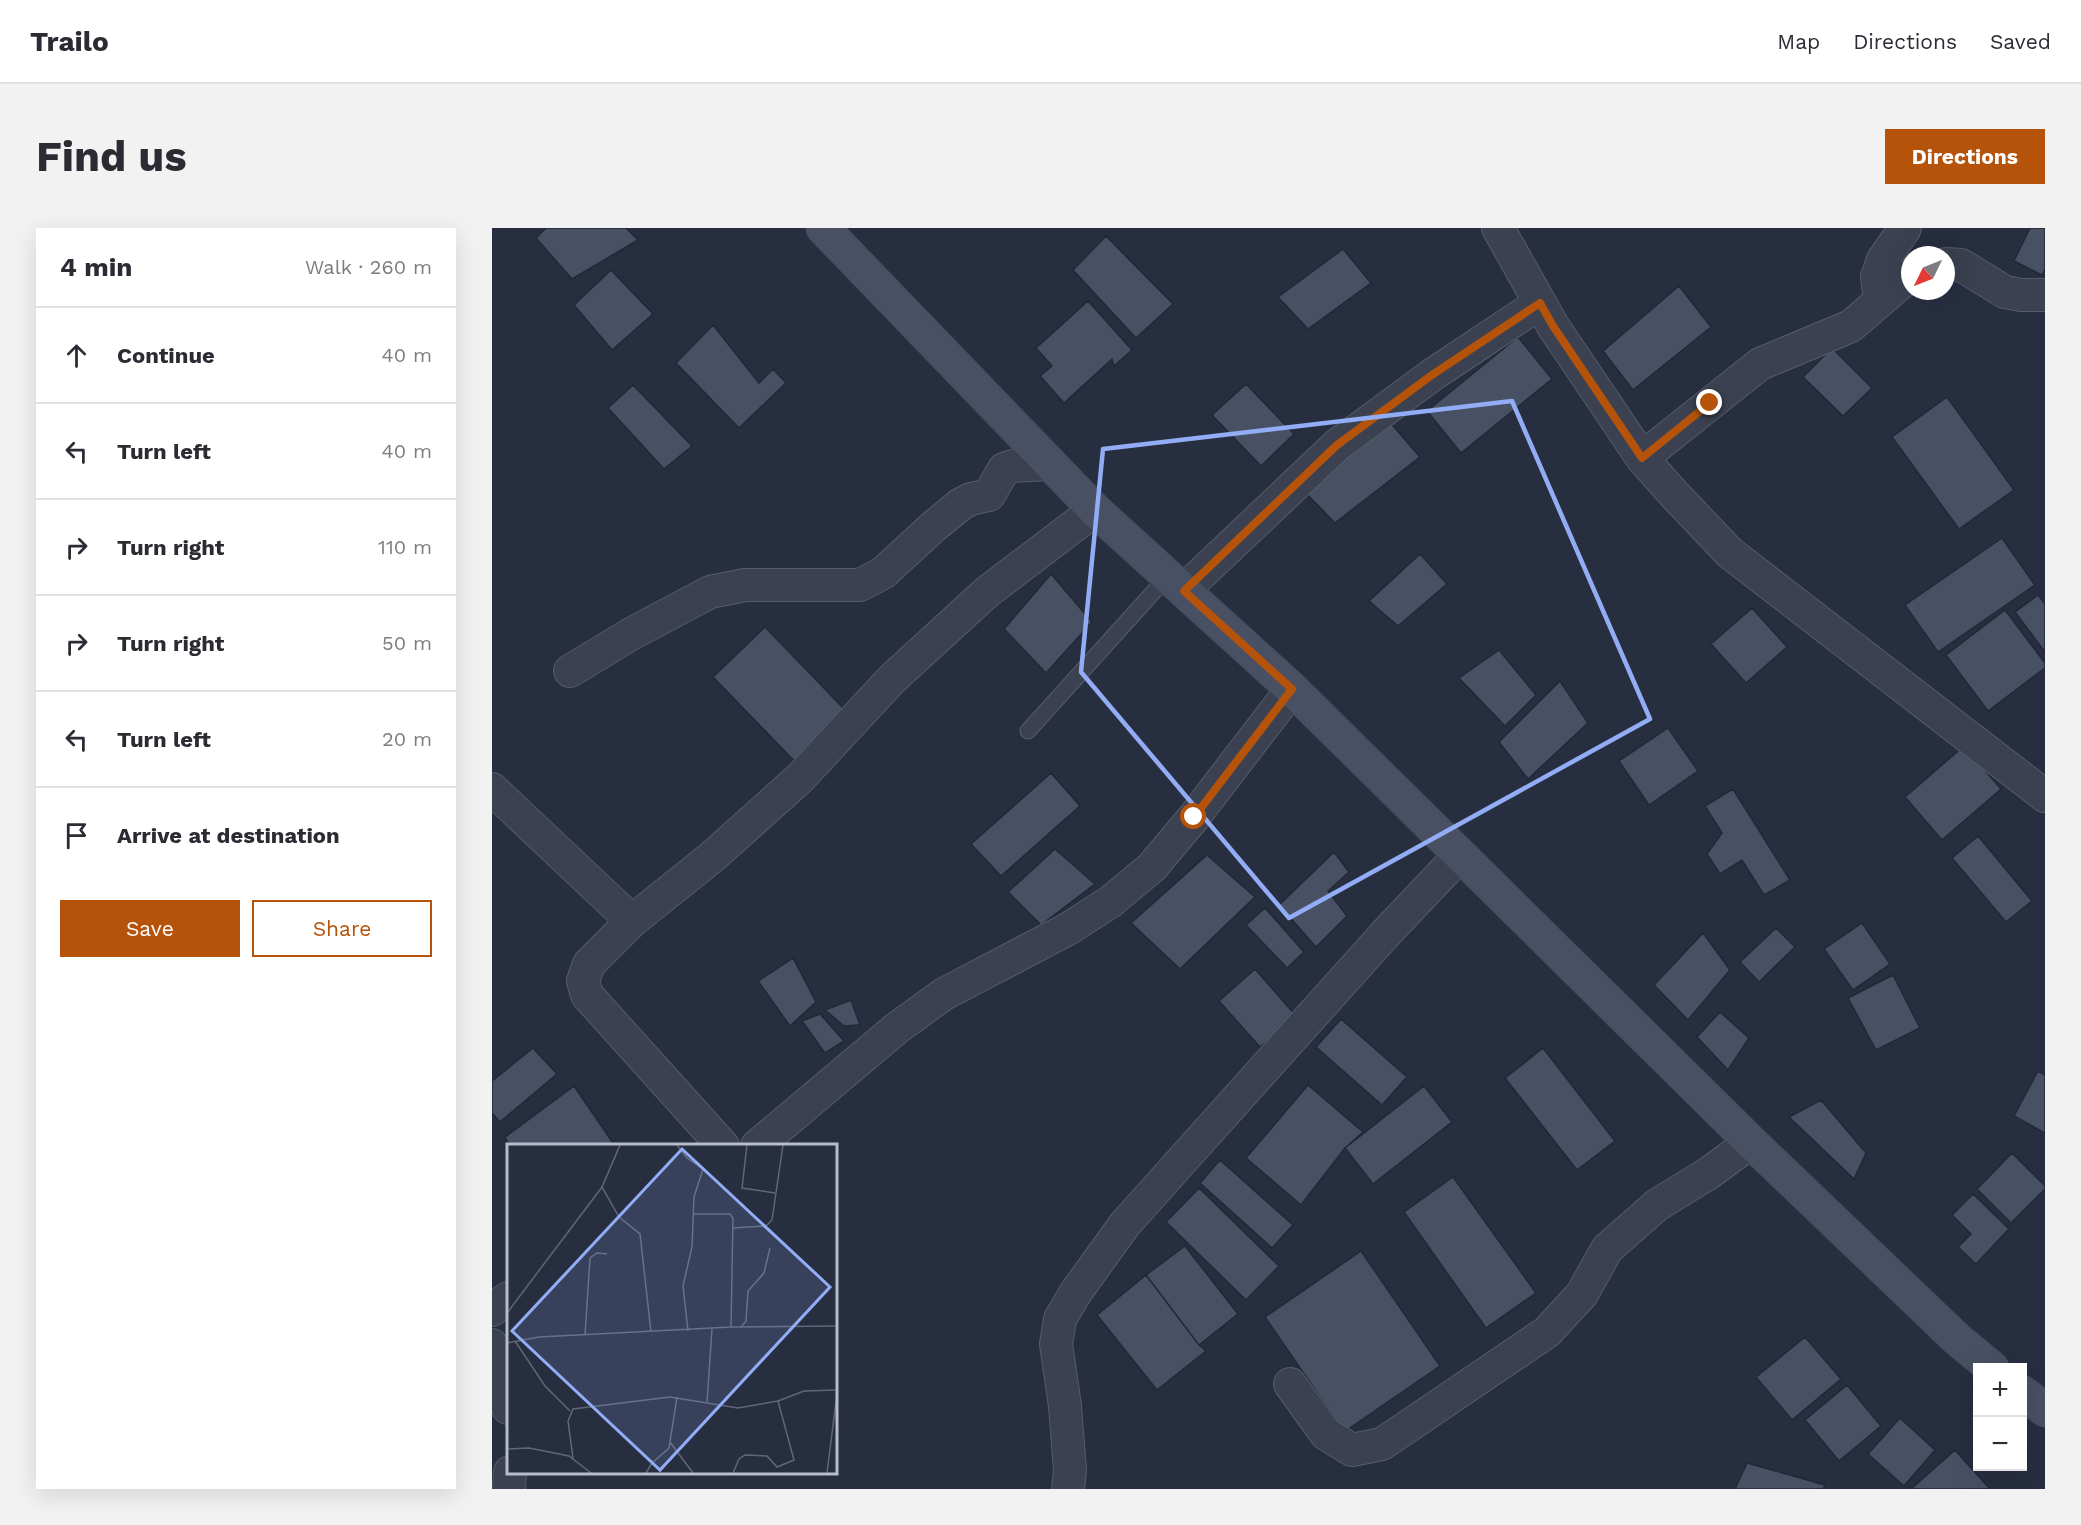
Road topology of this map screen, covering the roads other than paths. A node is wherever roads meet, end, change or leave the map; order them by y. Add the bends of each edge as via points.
1 (823, 228) edge
2 (1498, 228) edge
3 (1905, 228) edge
4 (1955, 265) edge
5 (1901, 283) edge
6 (2045, 295) edge
7 (1880, 301) junction
8 (1540, 303) junction
9 (1642, 458) junction
10 (1050, 464) junction
11 (1095, 510) junction
12 (1176, 583) junction
13 (570, 671) dead end
14 (1292, 689) junction
15 (1028, 731) dead end
16 (492, 789) edge
17 (2045, 796) edge
18 (1460, 855) junction
19 (632, 921) junction
20 (1751, 1142) junction
21 (721, 1144) edge
22 (759, 1144) edge
23 (507, 1299) edge
24 (492, 1310) edge
25 (492, 1345) edge
26 (1986, 1363) edge
27 (1290, 1384) dead end
28 (2027, 1396) edge
29 (507, 1404) edge
30 (2045, 1410) edge
31 (510, 1474) edge
32 (509, 1489) edge
33 (1068, 1489) edge

1 - 10 street
2 - 8 street
3 - 7 street via 1883,260 1877,277
4 - 6 street via 2005,292
5 - 7 street
7 - 9 street via 1851,326 1760,364
8 - 9 street
8 - 12 street via 1337,445
9 - 17 street via 1730,553
10 - 11 street
10 - 13 street via 1004,469 989,495 961,504 883,573 860,585 745,585 710,592
11 - 12 street
11 - 19 street via 987,591 892,679 800,778 712,857
12 - 14 street
12 - 15 lane
14 - 18 street
14 - 22 street via 1152,867 1110,902 1068,929 944,994 897,1028
16 - 19 street
18 - 20 street
18 - 33 street via 1125,1224 1076,1292 1060,1319 1056,1344 1065,1406
19 - 21 street via 589,963 584,989
20 - 26 street
20 - 27 street via 1657,1205 1607,1249 1582,1294 1546,1332 1382,1444 1352,1450 1335,1440 1326,1434
23 - 24 street
25 - 29 street
28 - 30 street
31 - 32 street

